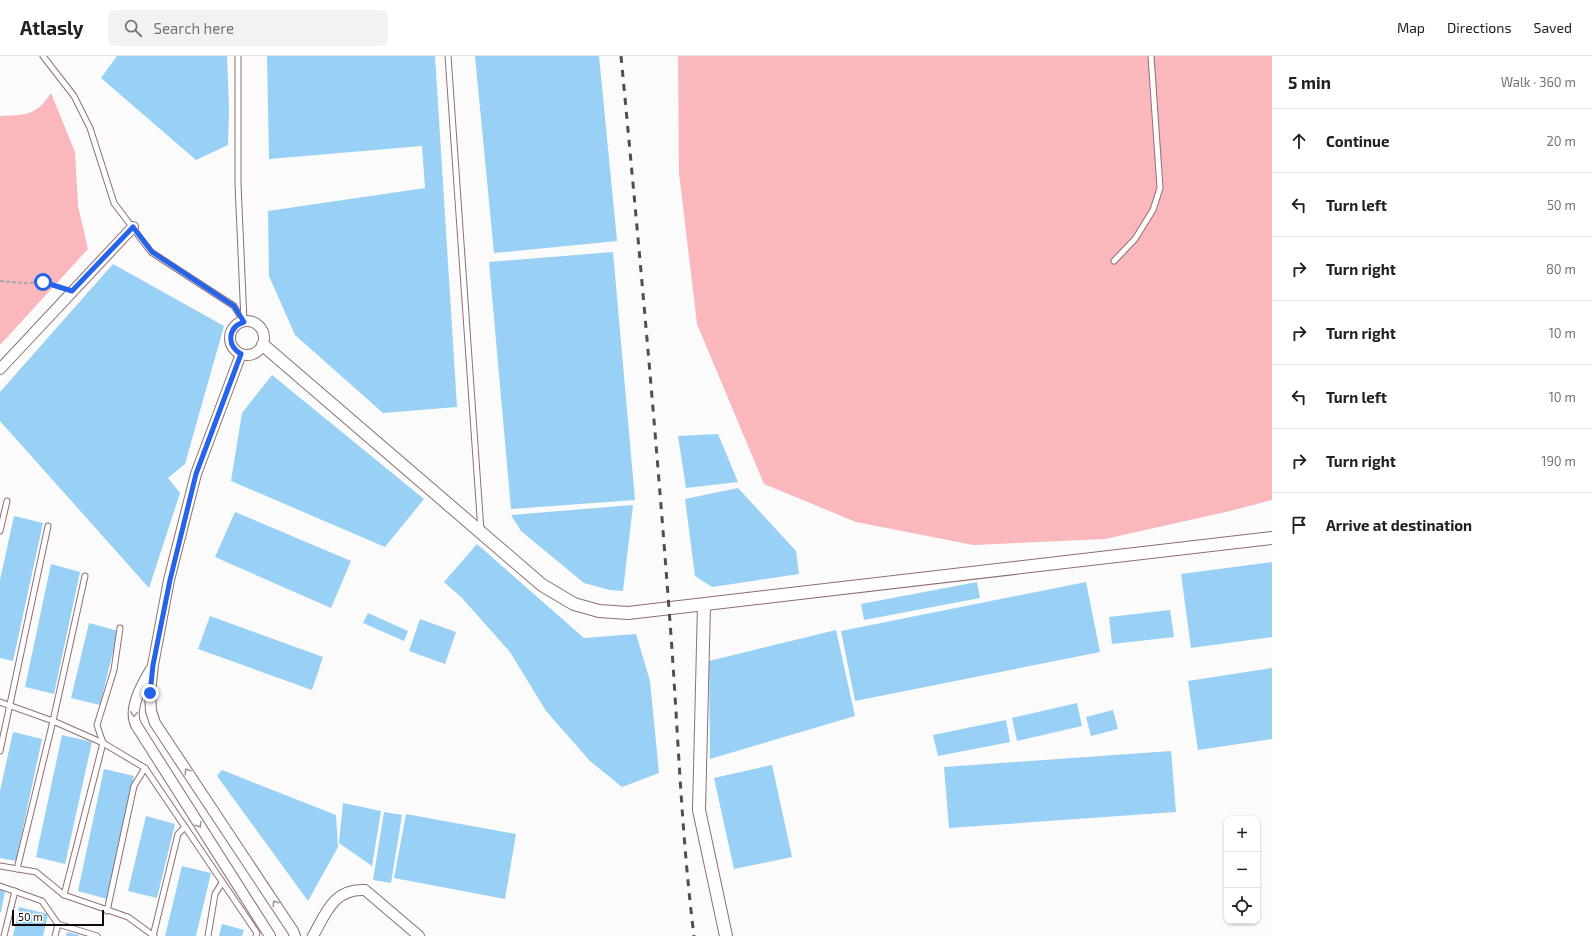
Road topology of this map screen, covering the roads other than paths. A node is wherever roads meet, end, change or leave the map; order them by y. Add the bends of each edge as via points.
1 (43, 56) edge
2 (238, 56) edge
3 (448, 56) edge
4 (1151, 56) edge
5 (133, 227) junction
6 (1114, 261) dead end
7 (244, 322) junction
8 (263, 345) junction
9 (241, 354) junction
10 (0, 369) edge
11 (7, 501) dead end
12 (48, 526) dead end
13 (0, 531) edge
14 (481, 532) junction
15 (1272, 538) edge
16 (85, 576) dead end
17 (704, 605) junction
18 (120, 628) dead end
19 (153, 665) junction
20 (0, 702) edge
21 (11, 706) junction
22 (53, 720) junction
23 (103, 743) junction
24 (0, 751) edge
25 (145, 768) junction
26 (185, 827) junction
27 (0, 866) edge
28 (17, 869) junction
29 (222, 883) junction
30 (0, 886) edge
31 (15, 891) junction
32 (64, 895) junction
33 (108, 911) junction
34 (58, 924) junction
35 (4, 936) edge
36 (55, 936) edge
37 (97, 936) edge
38 (153, 936) edge
39 (208, 936) edge
40 (256, 936) edge
41 (270, 936) edge
42 (295, 936) edge
43 (314, 936) edge
44 (419, 936) edge
45 (726, 936) edge

1 - 5 lane via 74,96 90,128 114,203
2 - 7 lane via 238,184
3 - 14 lane
4 - 6 lane via 1160,188 1153,210 1135,239
5 - 7 lane via 152,252 234,306
5 - 10 street
7 - 8 street via 259,326 264,335
7 - 9 street via 235,327 230,336 233,347
8 - 9 street via 256,353
8 - 14 street
9 - 19 street via 196,474 170,580
11 - 13 lane
12 - 21 lane
14 - 17 street via 542,585 574,604 600,611 628,613
15 - 17 street
16 - 22 lane
17 - 45 street via 699,810
18 - 23 lane via 114,670 97,725
19 -> 41 street via 141,686 133,719
42 -> 19 street via 155,723 150,693
20 - 21 lane
21 - 22 lane
21 - 24 lane
22 - 23 lane
22 - 28 lane
23 - 25 lane
23 - 32 lane
25 - 26 lane
25 - 33 lane via 134,786
26 - 29 lane
26 - 38 lane via 178,834
27 - 28 lane
28 - 32 lane via 36,872
29 - 39 lane via 216,894
29 - 40 lane via 257,933
30 - 31 lane
31 - 34 lane via 42,901
31 - 35 lane
32 - 33 lane
33 - 38 lane via 128,917
34 - 36 lane
34 - 37 lane
43 - 44 street via 328,909 346,892 354,889 365,890

